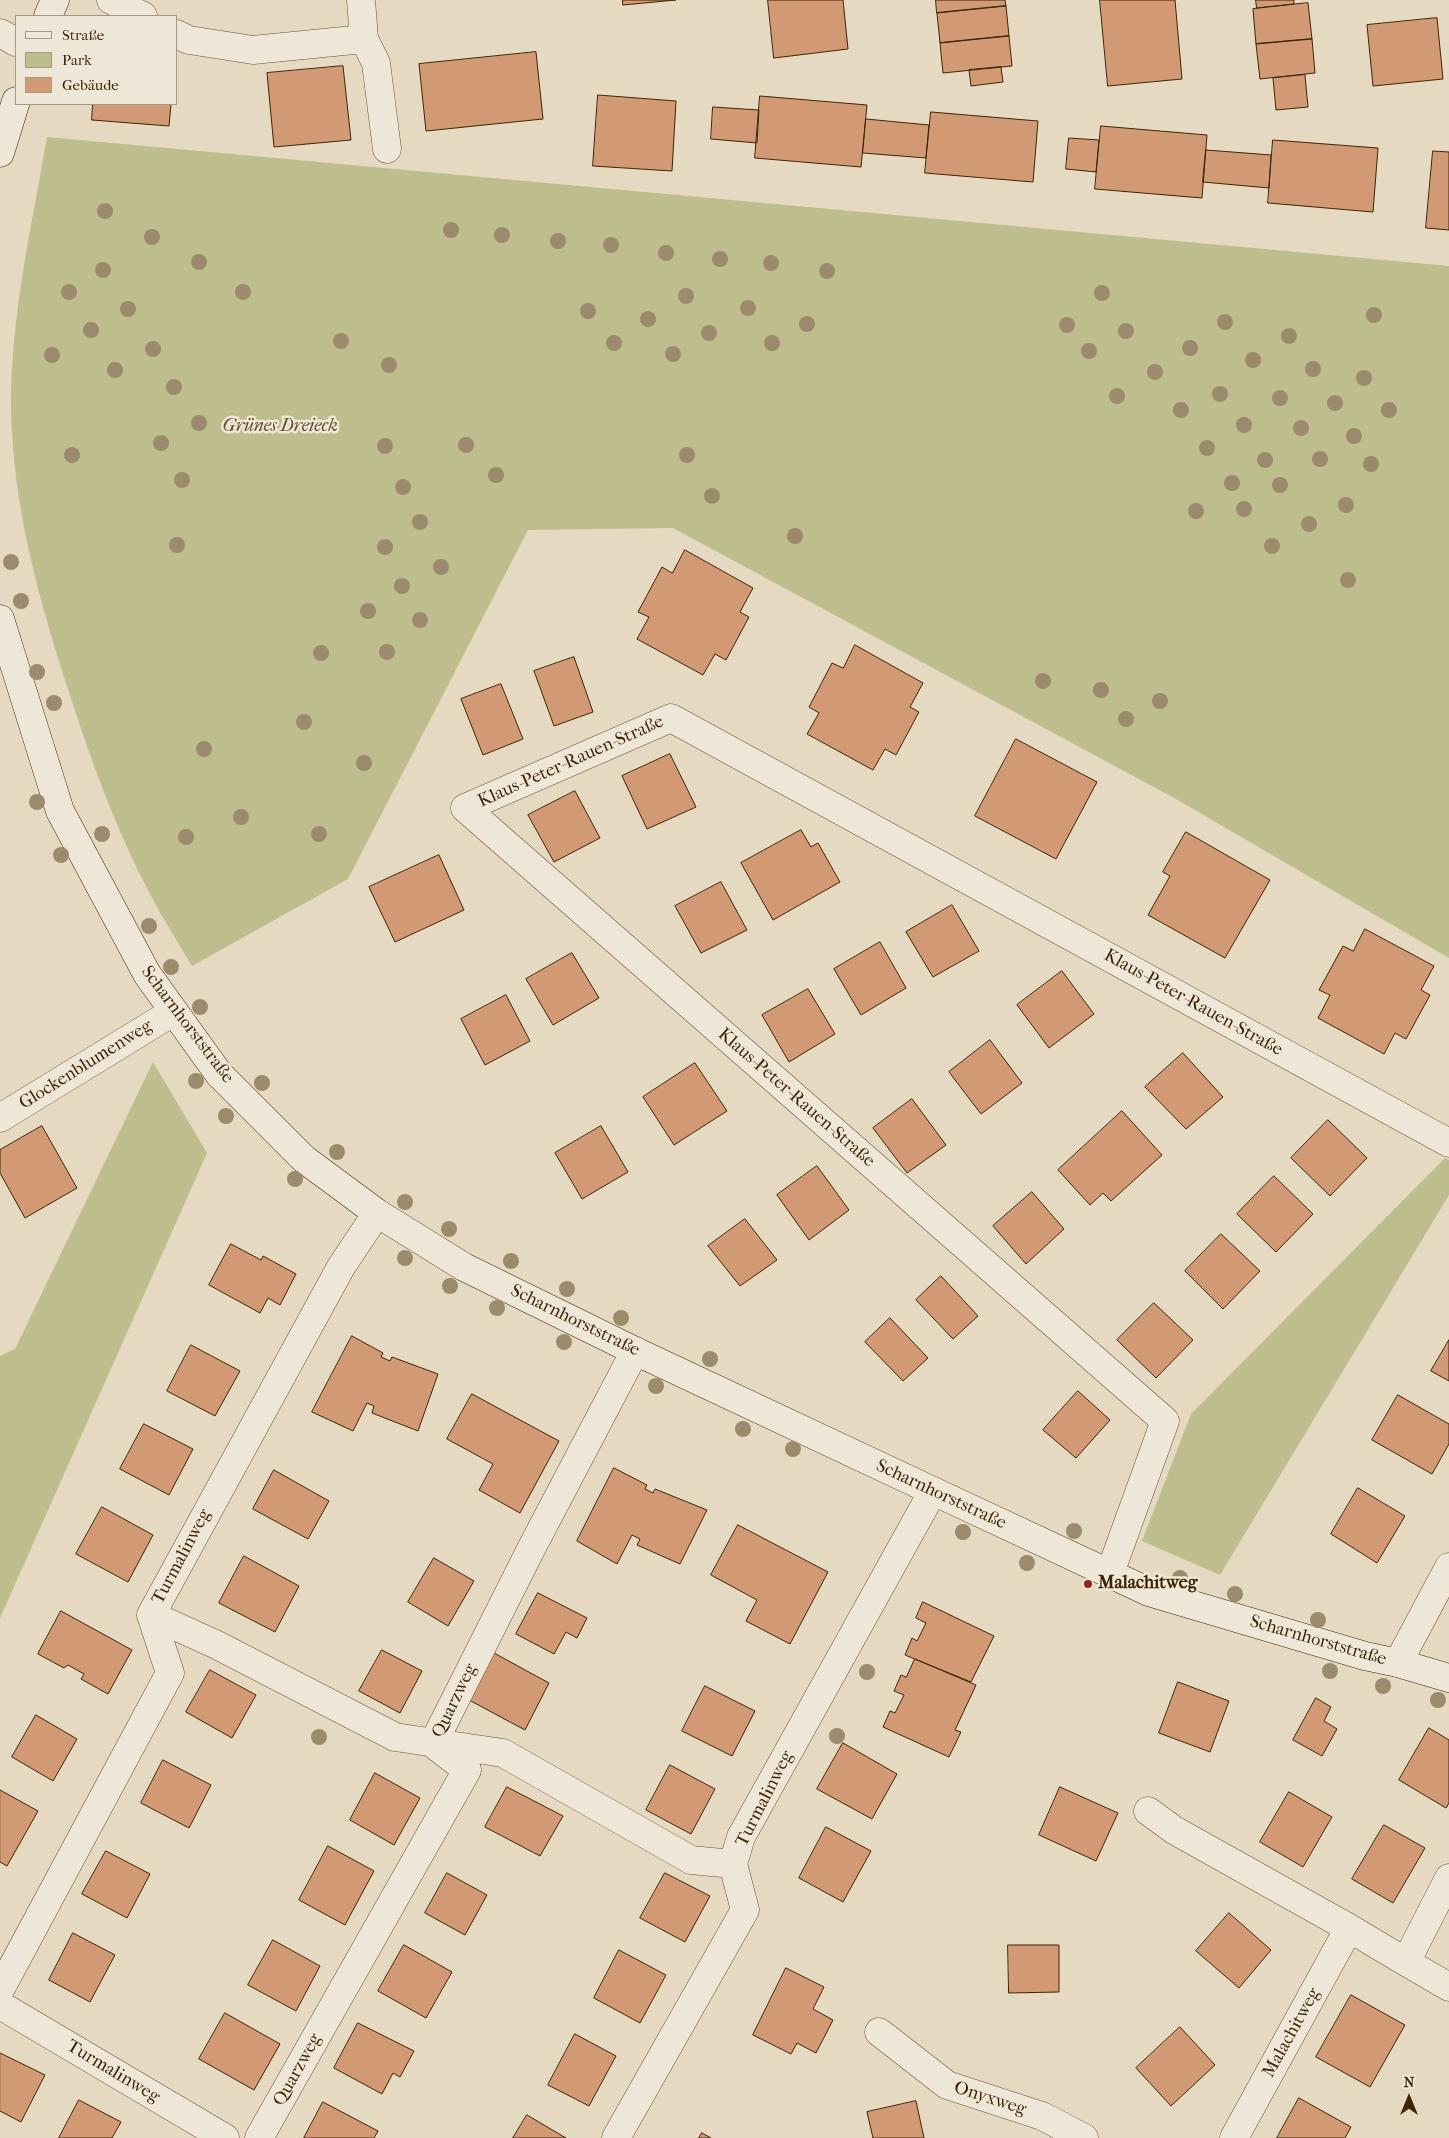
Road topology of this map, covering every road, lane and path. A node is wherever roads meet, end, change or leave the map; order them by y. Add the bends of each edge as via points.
1 (56, 0) edge
2 (111, 0) edge
3 (361, 0) edge
4 (48, 15) edge
5 (141, 15) edge
6 (0, 33) edge
7 (178, 35) edge
8 (364, 38) junction
9 (15, 41) edge
10 (15, 104) edge
11 (387, 149) dead end
12 (0, 152) edge
13 (0, 624) edge
14 (173, 1012) junction
15 (0, 1118) edge
16 (1449, 1143) edge
17 (377, 1213) junction
18 (635, 1351) junction
19 (933, 1491) junction
20 (1449, 1566) edge
21 (1110, 1573) junction
22 (151, 1615) junction
23 (1398, 1663) junction
24 (1449, 1678) edge
25 (434, 1744) junction
26 (1148, 1812) dead end
27 (733, 1864) junction
28 (1449, 1878) edge
29 (1349, 1928) junction
30 (1406, 1962) junction
31 (1449, 1987) edge
32 (0, 1990) edge
33 (0, 2005) edge
34 (880, 2032) dead end
35 (225, 2138) edge
36 (259, 2138) edge
37 (616, 2138) edge
38 (1084, 2138) edge
39 (1234, 2138) edge

1 - 4 street
2 - 5 street
3 - 8 street
6 - 9 street
7 - 8 street via 189,40 252,50
8 - 11 street via 376,63
10 - 12 street
13 - 14 street, Scharnhorststraße via 60,811 147,974
14 - 15 street, Glockenblumenweg
14 - 17 street, Scharnhorststraße via 219,1074 304,1159
16 - 21 street, Klaus-Peter-Rauen-Straße via 672,718 465,808 1165,1421
17 - 18 street, Scharnhorststraße via 464,1267
17 - 22 street, Turmalinweg via 341,1267
18 - 19 street, Scharnhorststraße
18 - 25 street, Quarzweg
19 - 21 street, Scharnhorststraße
19 - 27 street, Turmalinweg via 741,1837
20 - 23 street
21 - 23 street, Scharnhorststraße via 1149,1592
22 - 25 street via 395,1737
22 - 32 street, Turmalinweg via 170,1672
23 - 24 street, Scharnhorststraße
25 - 27 street via 502,1753 691,1860
25 - 36 street, Quarzweg via 467,1770
26 - 29 street via 1174,1830
27 - 37 street, Turmalinweg via 745,1910
28 - 30 street
29 - 30 street
29 - 39 street, Malachitweg
30 - 31 street
33 - 35 street, Turmalinweg
34 - 38 street, Onyxweg via 947,2085 1042,2116

